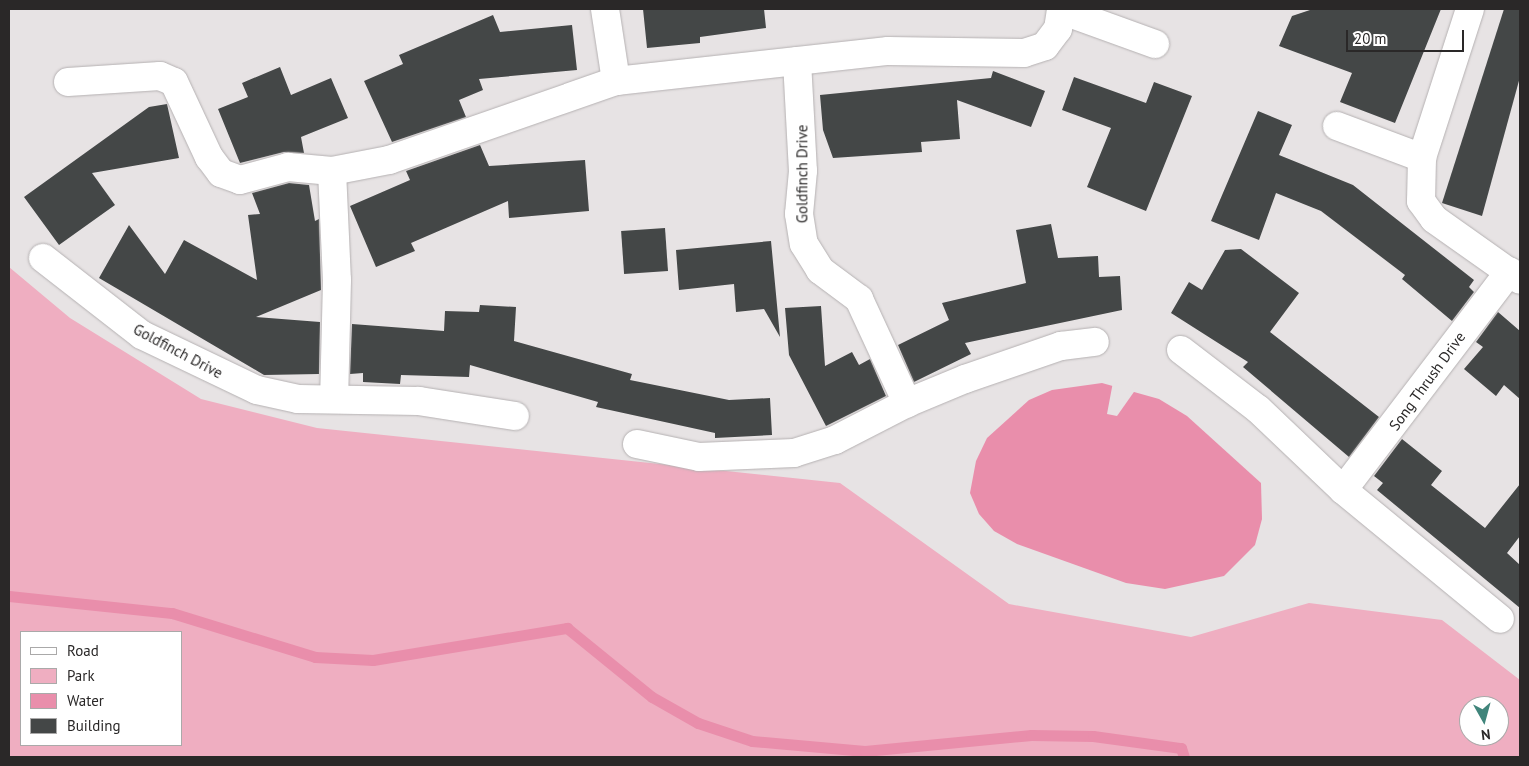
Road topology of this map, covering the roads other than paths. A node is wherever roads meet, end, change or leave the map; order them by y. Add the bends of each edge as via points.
1 (604, 9) edge
2 (1061, 9) edge
3 (1470, 9) edge
4 (1155, 44) dead end
5 (798, 61) junction
6 (616, 81) junction
7 (68, 82) dead end
8 (1337, 126) dead end
9 (1422, 158) junction
10 (332, 171) junction
11 (43, 258) dead end
12 (1515, 276) edge
13 (1095, 342) dead end
14 (1181, 350) dead end
15 (334, 399) junction
16 (907, 403) junction
17 (515, 416) dead end
18 (637, 444) dead end
19 (1343, 490) junction
20 (1500, 619) dead end

1 - 6 street
2 - 4 street
2 - 5 street via 1058,29 1045,46 1024,53 888,51
3 - 9 street, Song Thrush Drive
5 - 6 street
5 - 16 street, Goldfinch Drive via 803,171 799,214 804,244 820,270 859,299
6 - 10 street via 389,160
7 - 10 street via 160,76 174,82 208,157 221,173 240,180 288,167
8 - 9 street
9 - 12 street, Song Thrush Drive via 1421,201 1434,219
10 - 15 street via 337,280
11 - 15 street, Goldfinch Drive via 142,335 206,368 257,390 298,399
12 - 19 street, Song Thrush Drive
13 - 16 street via 1061,346
14 - 19 street via 1258,409
15 - 17 street, Goldfinch Drive via 439,403
16 - 18 street via 835,440 794,454 699,457
19 - 20 street

